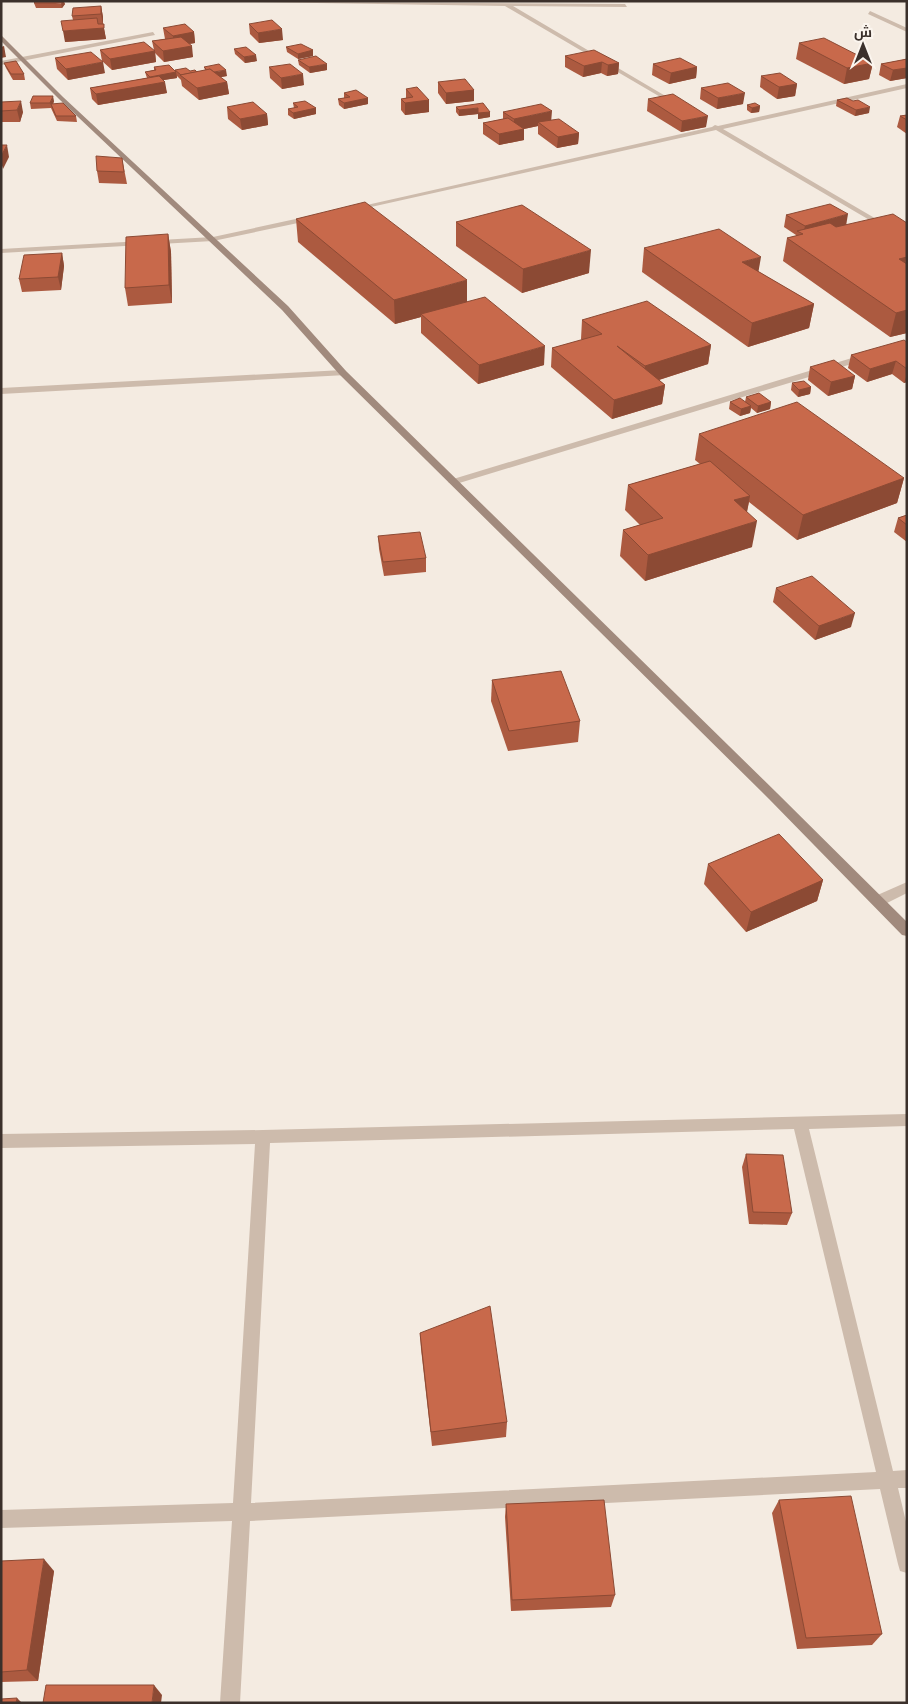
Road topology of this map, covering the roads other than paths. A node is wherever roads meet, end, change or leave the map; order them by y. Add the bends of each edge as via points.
1 (196, 1) edge
2 (223, 1) edge
3 (505, 4) junction
4 (625, 6) dead end
5 (870, 13) dead end
6 (907, 30) edge
7 (153, 34) dead end
8 (1, 37) edge
9 (23, 59) junction
10 (1, 63) edge
11 (907, 86) edge
12 (684, 109) edge
13 (710, 124) dead end
14 (718, 129) junction
15 (349, 210) edge
16 (320, 216) edge
17 (213, 240) junction
18 (907, 240) edge
19 (1, 251) edge
20 (878, 353) edge
21 (343, 373) junction
22 (1, 391) edge
23 (454, 482) junction
24 (907, 886) edge
25 (878, 901) junction
26 (907, 931) edge
27 (907, 1120) edge
28 (800, 1122) junction
29 (263, 1136) junction
30 (1, 1141) edge
31 (907, 1479) edge
32 (888, 1481) junction
33 (241, 1512) junction
34 (1, 1519) edge
35 (907, 1564) edge
36 (230, 1703) edge

1 - 2 street
2 - 3 street
3 - 4 street
3 - 12 street
5 - 6 street
7 - 9 street
8 - 9 street
9 - 10 street
9 - 17 street
11 - 14 street
13 - 14 street
14 - 15 street
14 - 18 street
16 - 17 street
17 - 19 street
17 - 21 street via 285,308
20 - 23 street
21 - 22 street
21 - 23 street
23 - 25 street
24 - 25 street
25 - 26 street
27 - 28 street
28 - 29 street
28 - 32 street
29 - 30 street
29 - 33 street
31 - 32 street
32 - 33 street
32 - 35 street
33 - 34 street
33 - 36 street

